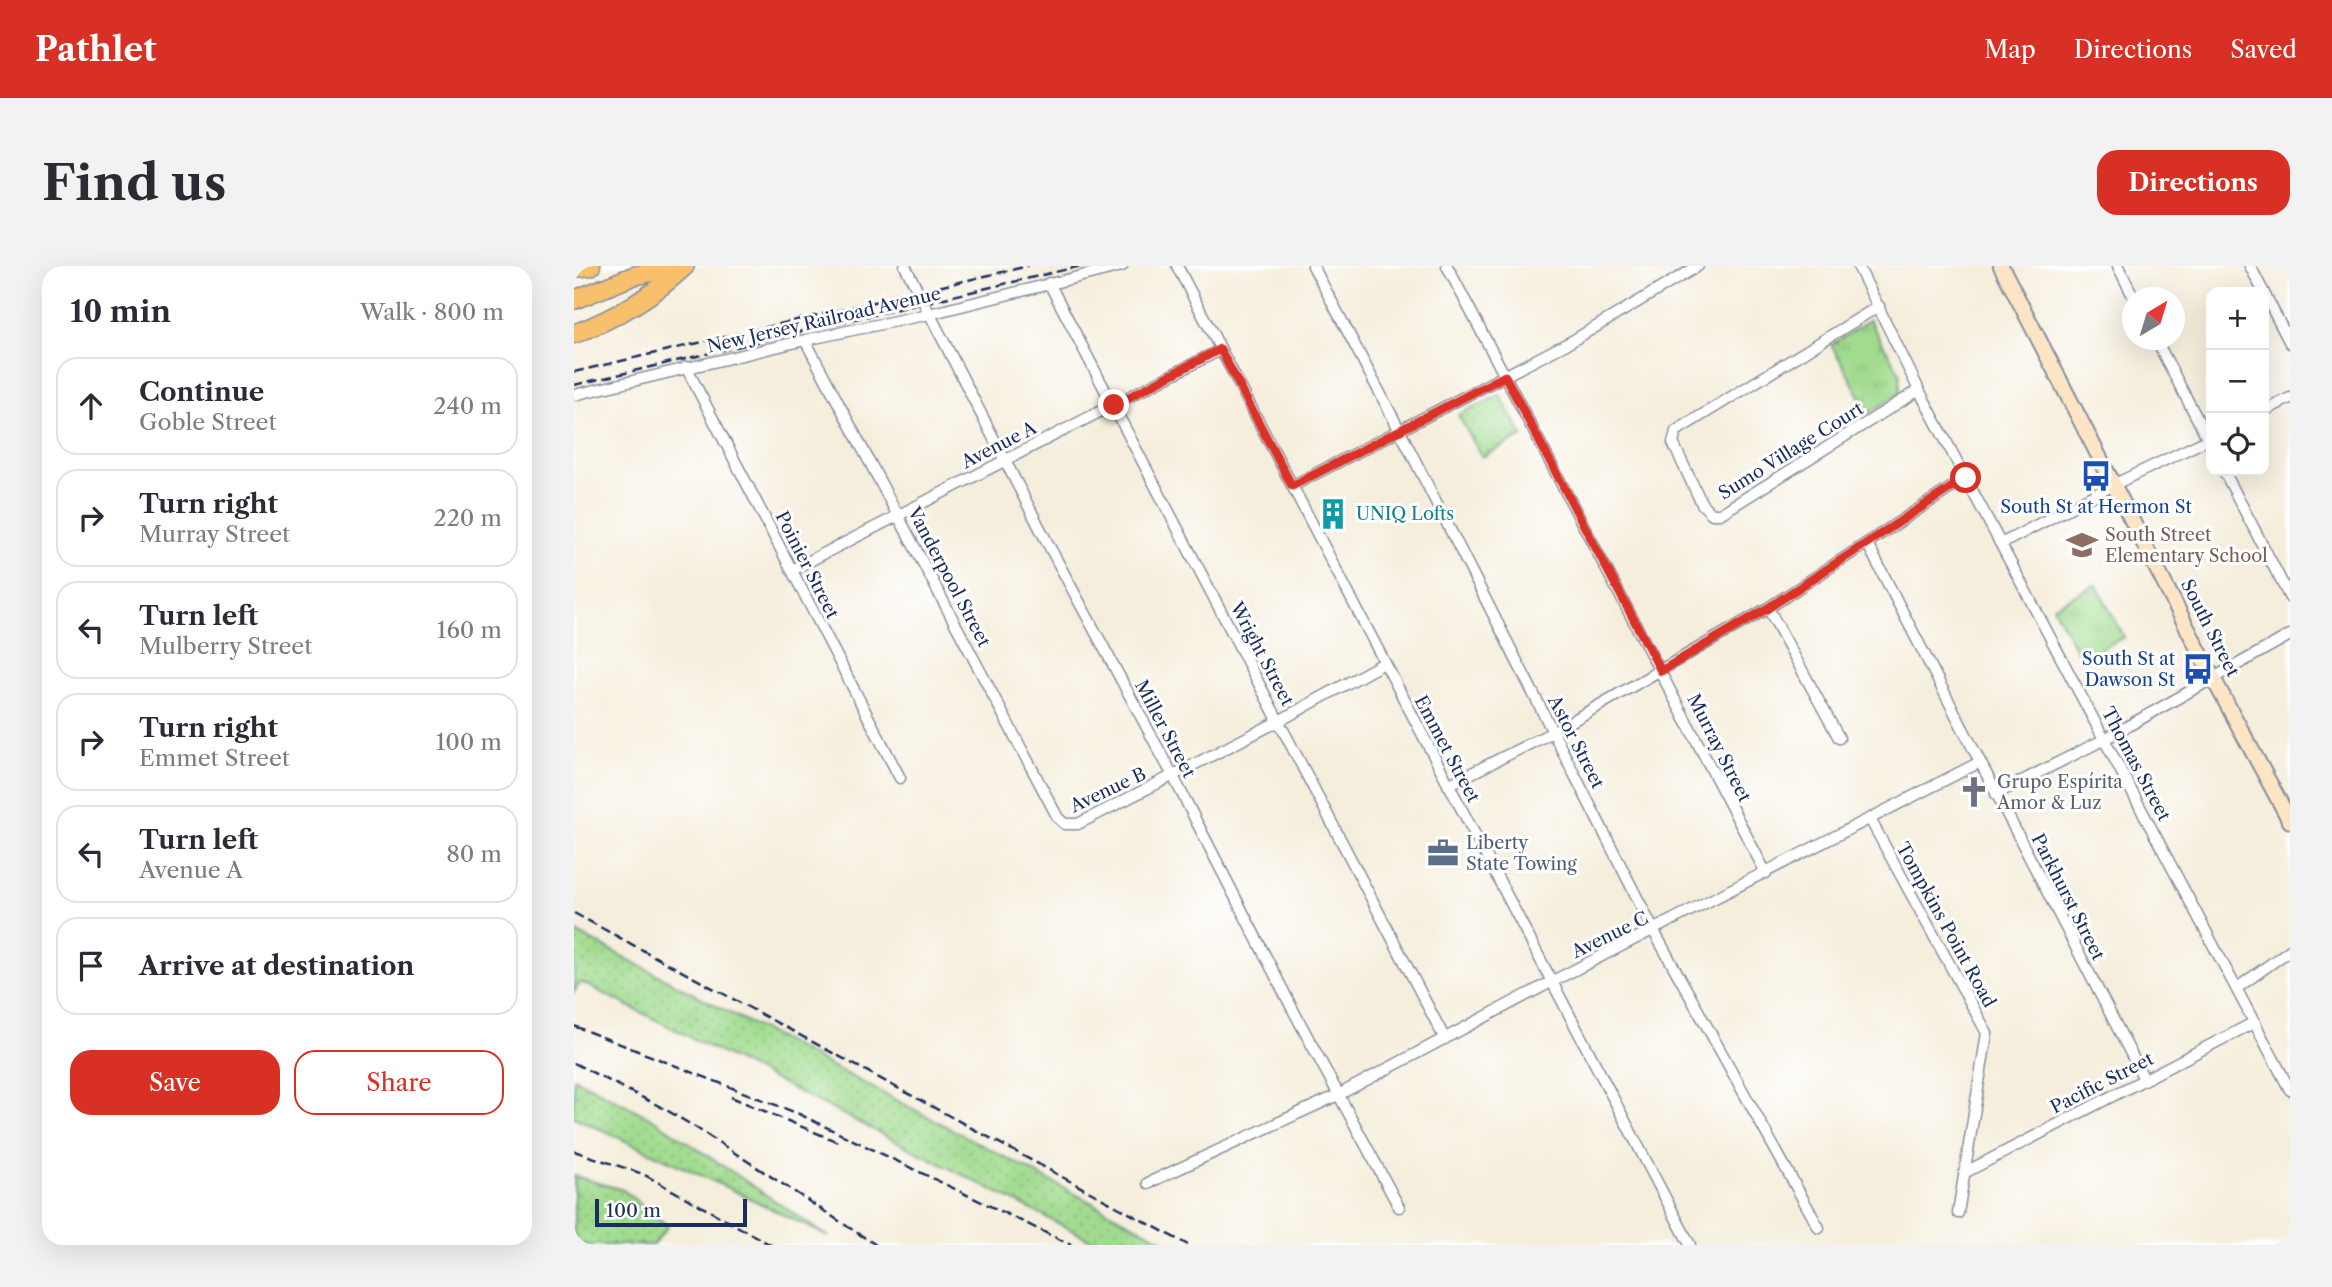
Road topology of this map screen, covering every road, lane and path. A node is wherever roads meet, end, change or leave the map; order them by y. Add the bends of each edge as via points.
1 (591, 266) edge
2 (662, 266) edge
3 (685, 266) edge
4 (905, 266) edge
5 (1122, 266) edge
6 (1177, 266) edge
7 (1313, 266) edge
8 (1447, 266) edge
9 (1698, 266) edge
10 (1858, 266) edge
11 (2001, 266) edge
12 (2118, 266) edge
13 (2250, 266) edge
14 (574, 268) edge
15 (1049, 283) junction
16 (2128, 287) edge
17 (574, 300) edge
18 (1879, 306) junction
19 (929, 314) junction
20 (574, 334) edge
21 (805, 340) junction
22 (2290, 343) edge
23 (1220, 349) junction
24 (2161, 350) edge
25 (686, 368) junction
26 (1505, 376) junction
27 (1919, 390) junction
28 (574, 395) edge
29 (2290, 398) edge
30 (1114, 405) junction
31 (2269, 408) edge
32 (1400, 431) junction
33 (2206, 434) edge
34 (2206, 443) edge
35 (1006, 459) junction
36 (2227, 476) edge
37 (1966, 478) junction
38 (2115, 484) junction
39 (1292, 486) junction
40 (899, 515) junction
41 (1867, 543) junction
42 (2001, 544) junction
43 (792, 570) junction
44 (2290, 598) edge
45 (1768, 608) junction
46 (2290, 635) edge
47 (1384, 663) junction
48 (1661, 671) junction
49 (2213, 678) junction
50 (1279, 722) junction
51 (1553, 732) junction
52 (1839, 738) dead end
53 (2105, 739) junction
54 (1980, 762) junction
55 (1173, 776) junction
56 (900, 778) dead end
57 (1448, 785) junction
58 (1996, 794) junction
59 (1870, 819) junction
60 (2290, 821) edge
61 (1067, 825) joint
62 (1766, 873) junction
63 (1654, 931) junction
64 (2290, 950) edge
65 (1551, 982) junction
66 (2237, 988) junction
67 (2255, 1022) junction
68 (1445, 1039) junction
69 (2144, 1079) junction
70 (2290, 1090) edge
71 (1338, 1095) junction
72 (1964, 1173) junction
73 (1148, 1183) dead end
74 (1399, 1207) dead end
75 (1958, 1213) dead end
76 (1819, 1228) dead end
77 (1690, 1245) edge

1 - 14 highway
2 - 17 highway
3 - 20 highway via 625,312
4 - 19 street, Miller Street
5 - 15 street, New Jersey Railroad Avenue
6 - 23 street, Emmet Street
7 - 32 street, Astor Street
8 - 26 street, Murray Street
9 - 26 street
10 - 18 street, Thomas Street
11 - 38 main road, South Street
12 - 16 street
13 - 22 street
15 - 19 street, New Jersey Railroad Avenue
15 - 30 street, Wright Street
18 - 27 street, Thomas Street
18 - 27 street, Sumo Village Court via 1676,431 1673,443 1702,504 1712,514 1720,514
19 - 21 street, New Jersey Railroad Avenue
19 - 35 street, Miller Street
21 - 25 street, New Jersey Railroad Avenue
21 - 40 street, Vanderpool Street
23 - 30 street, Avenue A
23 - 39 street, Emmet Street
24 - 33 street
25 - 28 street, New Jersey Railroad Avenue
25 - 43 street, Poinier Street
26 - 32 street
26 - 48 street, Murray Street
27 - 37 street, Thomas Street
29 - 31 street
30 - 35 street, Avenue A
30 - 50 street, Wright Street
32 - 39 street
32 - 51 street, Astor Street
34 - 38 street
35 - 40 street, Avenue A
35 - 55 street, Miller Street
36 - 44 street
37 - 41 street
37 - 42 street, Thomas Street
38 - 42 street
38 - 49 main road, South Street
39 - 47 street, Emmet Street
40 - 43 street, Avenue A
40 - 61 street, Vanderpool Street via 1058,818
41 - 45 street
41 - 54 street, Parkhurst Street
42 - 53 street, Thomas Street
43 - 56 street, Poinier Street
45 - 48 street
45 - 52 street
46 - 49 street
47 - 50 street, Avenue B
47 - 57 street, Emmet Street
48 - 51 street
48 - 62 street, Murray Street
49 - 53 street
49 - 60 main road, South Street
50 - 55 street, Avenue B
50 - 68 street, Wright Street
51 - 57 street
51 - 63 street, Astor Street
53 - 58 street
53 - 66 street, Thomas Street
54 - 58 street, Parkhurst Street
54 - 59 street, Avenue C
55 - 61 street, Avenue B via 1078,824
55 - 71 street, Miller Street
57 - 65 street, Emmet Street
58 - 69 street, Parkhurst Street
59 - 62 street, Avenue C
59 - 72 street, Tompkins Point Road via 1987,1033
62 - 63 street, Avenue C
63 - 65 street, Avenue C
63 - 76 street, Astor Street
64 - 66 street
65 - 68 street, Avenue C
65 - 77 street, Emmet Street
66 - 67 street, Thomas Street
67 - 69 street, Pacific Street
67 - 70 street, Thomas Street
68 - 71 street, Avenue C
69 - 72 street, Pacific Street
71 - 73 street, Avenue C
71 - 74 street, Miller Street
72 - 75 street, Tompkins Point Road

